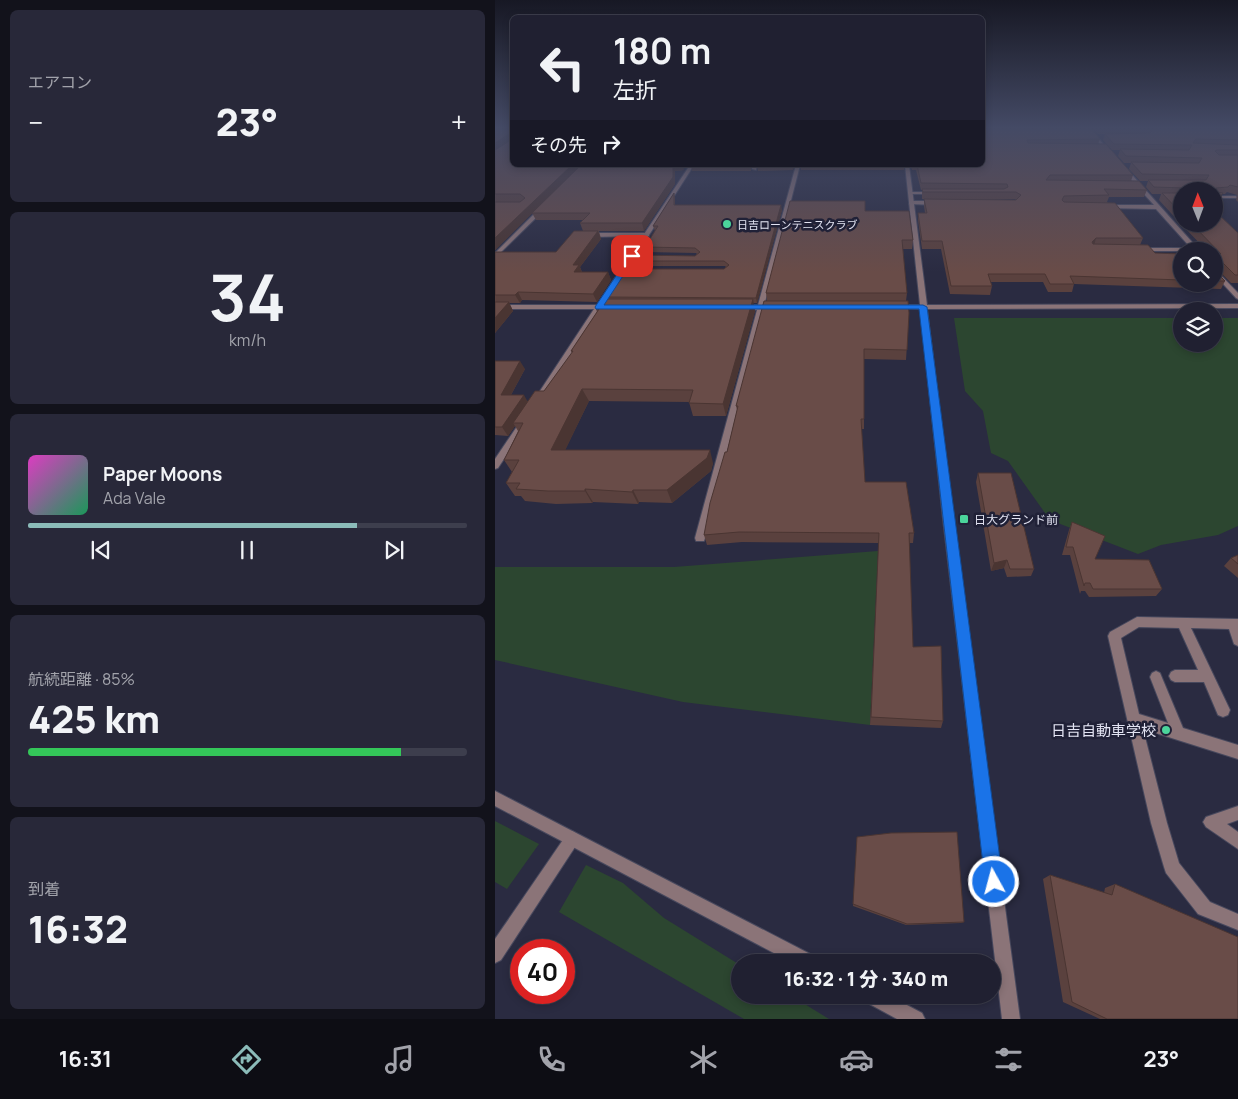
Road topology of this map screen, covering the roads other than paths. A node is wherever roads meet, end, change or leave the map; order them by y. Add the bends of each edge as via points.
1 (684, 177) edge
2 (795, 177) edge
3 (906, 177) edge
4 (1131, 177) edge
5 (1129, 184) edge
6 (1138, 184) junction
7 (1147, 184) edge
8 (938, 193) edge
9 (1149, 197) junction
10 (1157, 197) edge
11 (1223, 197) edge
12 (1236, 197) edge
13 (911, 198) junction
14 (549, 202) edge
15 (949, 203) edge
16 (1101, 207) edge
17 (1158, 207) junction
18 (576, 235) edge
19 (647, 235) junction
20 (1189, 242) edge
21 (1131, 250) edge
22 (1173, 251) edge
23 (495, 256) edge
24 (632, 256) junction
25 (641, 256) edge
26 (623, 270) junction
27 (632, 270) edge
28 (1223, 280) edge
29 (1238, 297) edge
30 (1238, 306) edge
31 (495, 307) edge
32 (598, 307) junction
33 (617, 307) edge
34 (730, 307) edge
35 (885, 307) edge
36 (923, 307) junction
37 (760, 308) junction
38 (779, 308) edge
39 (533, 408) edge
40 (528, 416) edge
41 (495, 465) edge
42 (700, 538) dead end
43 (1183, 623) junction
44 (1236, 624) edge
45 (1238, 640) edge
46 (1175, 676) dead end
47 (1207, 676) junction
48 (1156, 677) dead end
49 (1223, 710) dead end
50 (1134, 719) junction
51 (1178, 732) junction
52 (1238, 752) edge
53 (495, 798) edge
54 (1238, 813) edge
55 (572, 839) junction
56 (1238, 841) edge
57 (1238, 922) edge
58 (495, 954) edge
59 (793, 954) edge
60 (887, 1004) edge
61 (916, 1019) edge
62 (1011, 1019) edge

1 - 19 street
2 - 37 street
3 - 13 street
4 - 6 street
5 - 6 street
6 - 7 street
6 - 9 street
8 - 13 street
9 - 10 street
9 - 17 street
11 - 12 street
13 - 15 street
13 - 36 street
14 - 23 street
16 - 17 street
17 - 20 street
18 - 19 street
19 - 24 street
21 - 22 street
24 - 25 street
24 - 26 street
26 - 27 street
26 - 32 street
28 - 29 street
30 - 36 street
31 - 32 street
32 - 33 street
32 - 39 street
34 - 37 street
35 - 36 street
36 - 62 street
37 - 38 street
37 - 42 street
40 - 41 street
43 - 44 street
43 - 47 street
43 - 50 street via 1137,622 1114,636
44 - 45 street
46 - 47 street
47 - 49 street
48 - 51 street
50 - 51 street
50 - 57 street via 1172,867 1204,908
51 - 52 street
53 - 55 street
54 - 56 street via 1211,822
55 - 58 street
55 - 59 street
60 - 61 street

